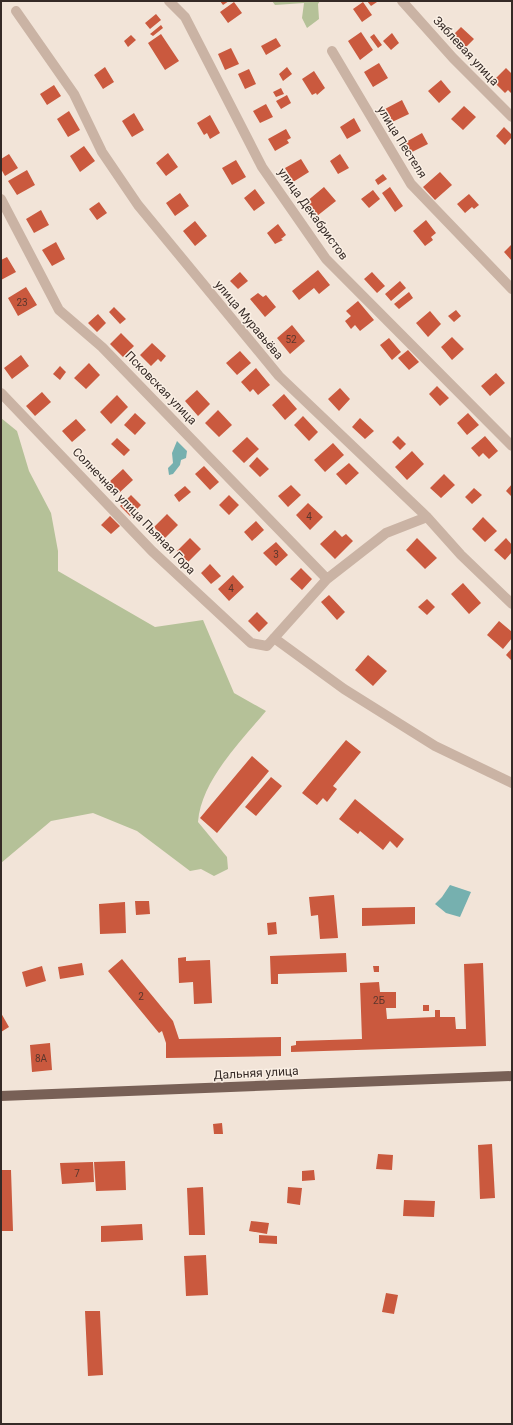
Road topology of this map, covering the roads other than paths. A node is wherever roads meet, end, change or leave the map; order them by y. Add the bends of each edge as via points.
1 (169, 1) edge
2 (402, 1) edge
3 (16, 11) dead end
4 (332, 51) dead end
5 (512, 117) edge
6 (1, 199) edge
7 (512, 288) edge
8 (1, 393) edge
9 (512, 446) edge
10 (427, 517) junction
11 (327, 579) junction
12 (512, 604) edge
13 (274, 638) junction
14 (512, 783) edge
15 (512, 1076) edge
16 (1, 1096) edge

1 - 9 street, улица Декабристов via 185,17 262,167 326,259
2 - 5 street, Зяблевая улица via 453,58
3 - 10 street, улица Муравьёва via 74,94 102,152 138,205 279,376
4 - 7 street, улица Пестеля via 411,184
6 - 11 street, Псковская улица via 59,310 102,346
8 - 13 street, Солнечная улица Пьяная Гора via 152,551 251,643 267,646
10 - 11 street via 386,533
10 - 12 street, улица Муравьёва via 460,555
11 - 13 street
13 - 14 street via 344,689 435,746
15 - 16 main road, Дальняя улица

